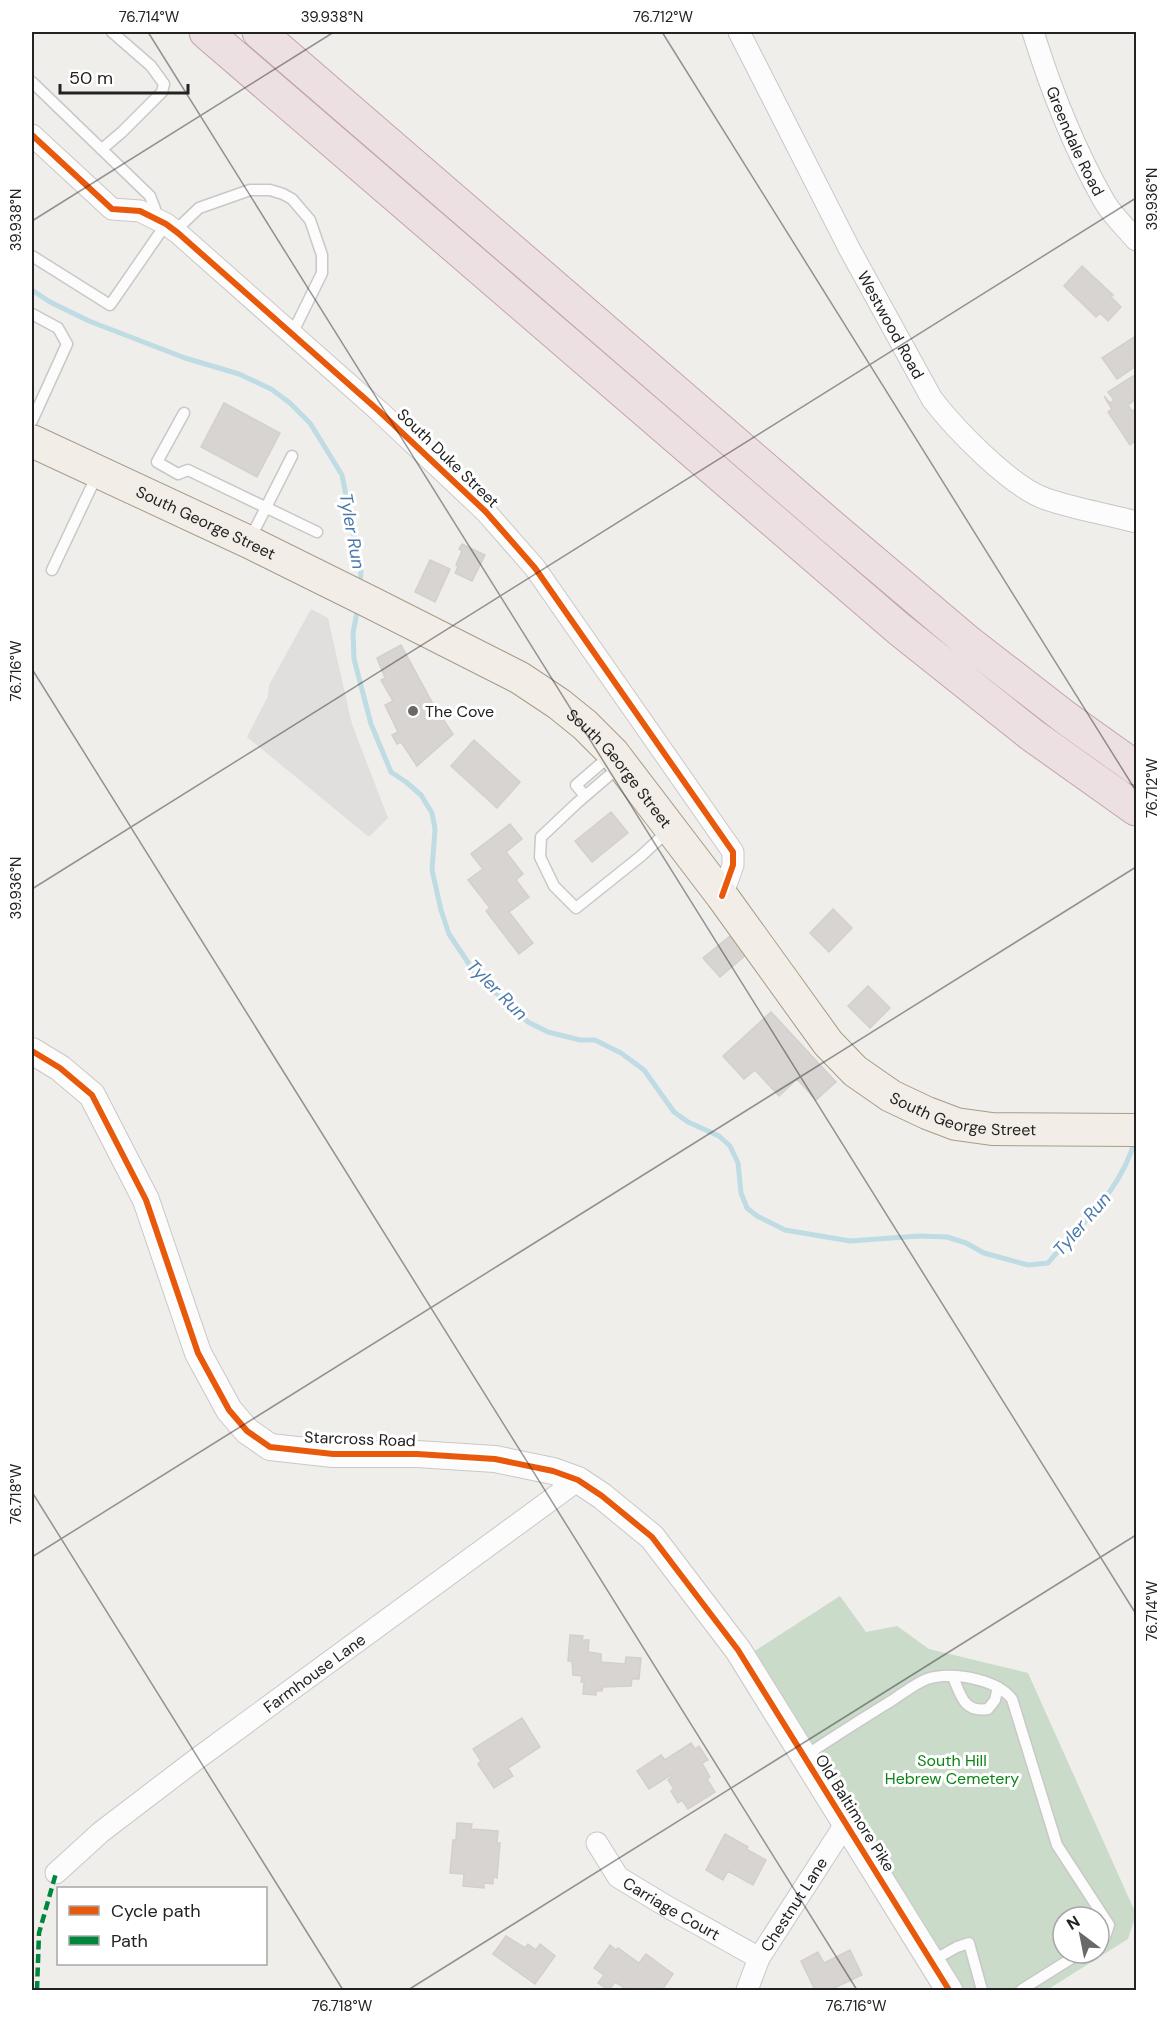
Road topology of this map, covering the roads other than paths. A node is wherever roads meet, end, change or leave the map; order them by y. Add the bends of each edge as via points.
1 (112, 32) edge
2 (206, 32) edge
3 (259, 32) edge
4 (739, 32) edge
5 (1033, 32) edge
6 (32, 82) edge
7 (32, 135) edge
8 (102, 149) junction
9 (165, 224) junction
10 (1137, 240) edge
11 (32, 256) edge
12 (32, 314) edge
13 (292, 334) junction
14 (184, 413) dead end
15 (32, 421) edge
16 (32, 441) edge
17 (292, 456) dead end
18 (99, 472) junction
19 (266, 507) junction
20 (1137, 522) edge
21 (317, 532) dead end
22 (249, 542) junction
23 (52, 570) dead end
24 (617, 759) junction
25 (1137, 768) edge
26 (585, 796) junction
27 (1137, 809) edge
28 (670, 828) junction
29 (722, 896) junction
30 (32, 1051) edge
31 (1131, 1130) edge
32 (578, 1480) junction
33 (738, 1650) joint
34 (953, 1677) junction
35 (998, 1687) junction
36 (805, 1756) junction
37 (846, 1823) junction
38 (597, 1843) dead end
39 (56, 1873) dead end
40 (1097, 1905) edge
41 (759, 1958) junction
42 (931, 1962) junction
43 (1061, 1965) edge
44 (747, 1990) edge
45 (950, 1990) edge
46 (982, 1990) edge
47 (1021, 1990) edge

1 - 8 lane via 151,66 164,84 162,92
2 - 27 highway via 899,629 1032,735
3 - 25 highway via 968,642
4 - 20 street, Westwood Road via 850,250 932,399 949,422 1014,482 1045,498
5 - 10 street, Greendale Road via 1049,82 1084,162 1105,203
6 - 8 lane
7 - 9 street, South Duke Street via 112,209 140,212
8 - 9 lane via 150,196
9 - 11 lane via 110,305
9 - 13 street, South Duke Street
9 - 13 lane via 250,190 270,190 292,199 309,220 322,255 322,273
12 - 15 lane via 58,328 66,345
13 - 29 street, South Duke Street via 486,512 535,568 733,852 733,865
14 - 19 lane via 158,462 178,474 188,470
16 - 18 main road, South George Street
17 - 19 lane
18 - 22 main road, South George Street
18 - 23 lane
19 - 21 lane
19 - 22 lane
22 - 24 main road, South George Street via 520,678 585,725
24 - 26 lane
24 - 26 lane via 576,785
24 - 28 main road, South George Street
26 - 28 lane via 542,837 540,857 554,886 576,908
28 - 29 main road, South George Street
29 - 31 main road, South George Street via 828,1042 855,1071 891,1096 946,1120 980,1127
30 - 32 street, Starcross Road via 92,1095 146,1200 198,1353 229,1410 247,1431 270,1447 333,1454 495,1459
32 - 33 street, Starcross Road via 652,1537
32 - 39 street, Farmhouse Lane via 194,1761 101,1832
33 - 36 street, Old Baltimore Pike
34 - 35 lane via 988,1681
34 - 35 lane via 970,1708 977,1711 988,1709
34 - 36 lane via 934,1677 914,1687
35 - 40 lane via 1012,1699 1058,1845
36 - 37 street, Old Baltimore Pike
37 - 41 street, Chestnut Lane
37 - 42 street, Old Baltimore Pike
38 - 41 street, Carriage Court via 618,1877
41 - 44 street, Chestnut Lane
42 - 45 street, Old Baltimore Pike
42 - 46 lane via 969,1943
43 - 47 lane

